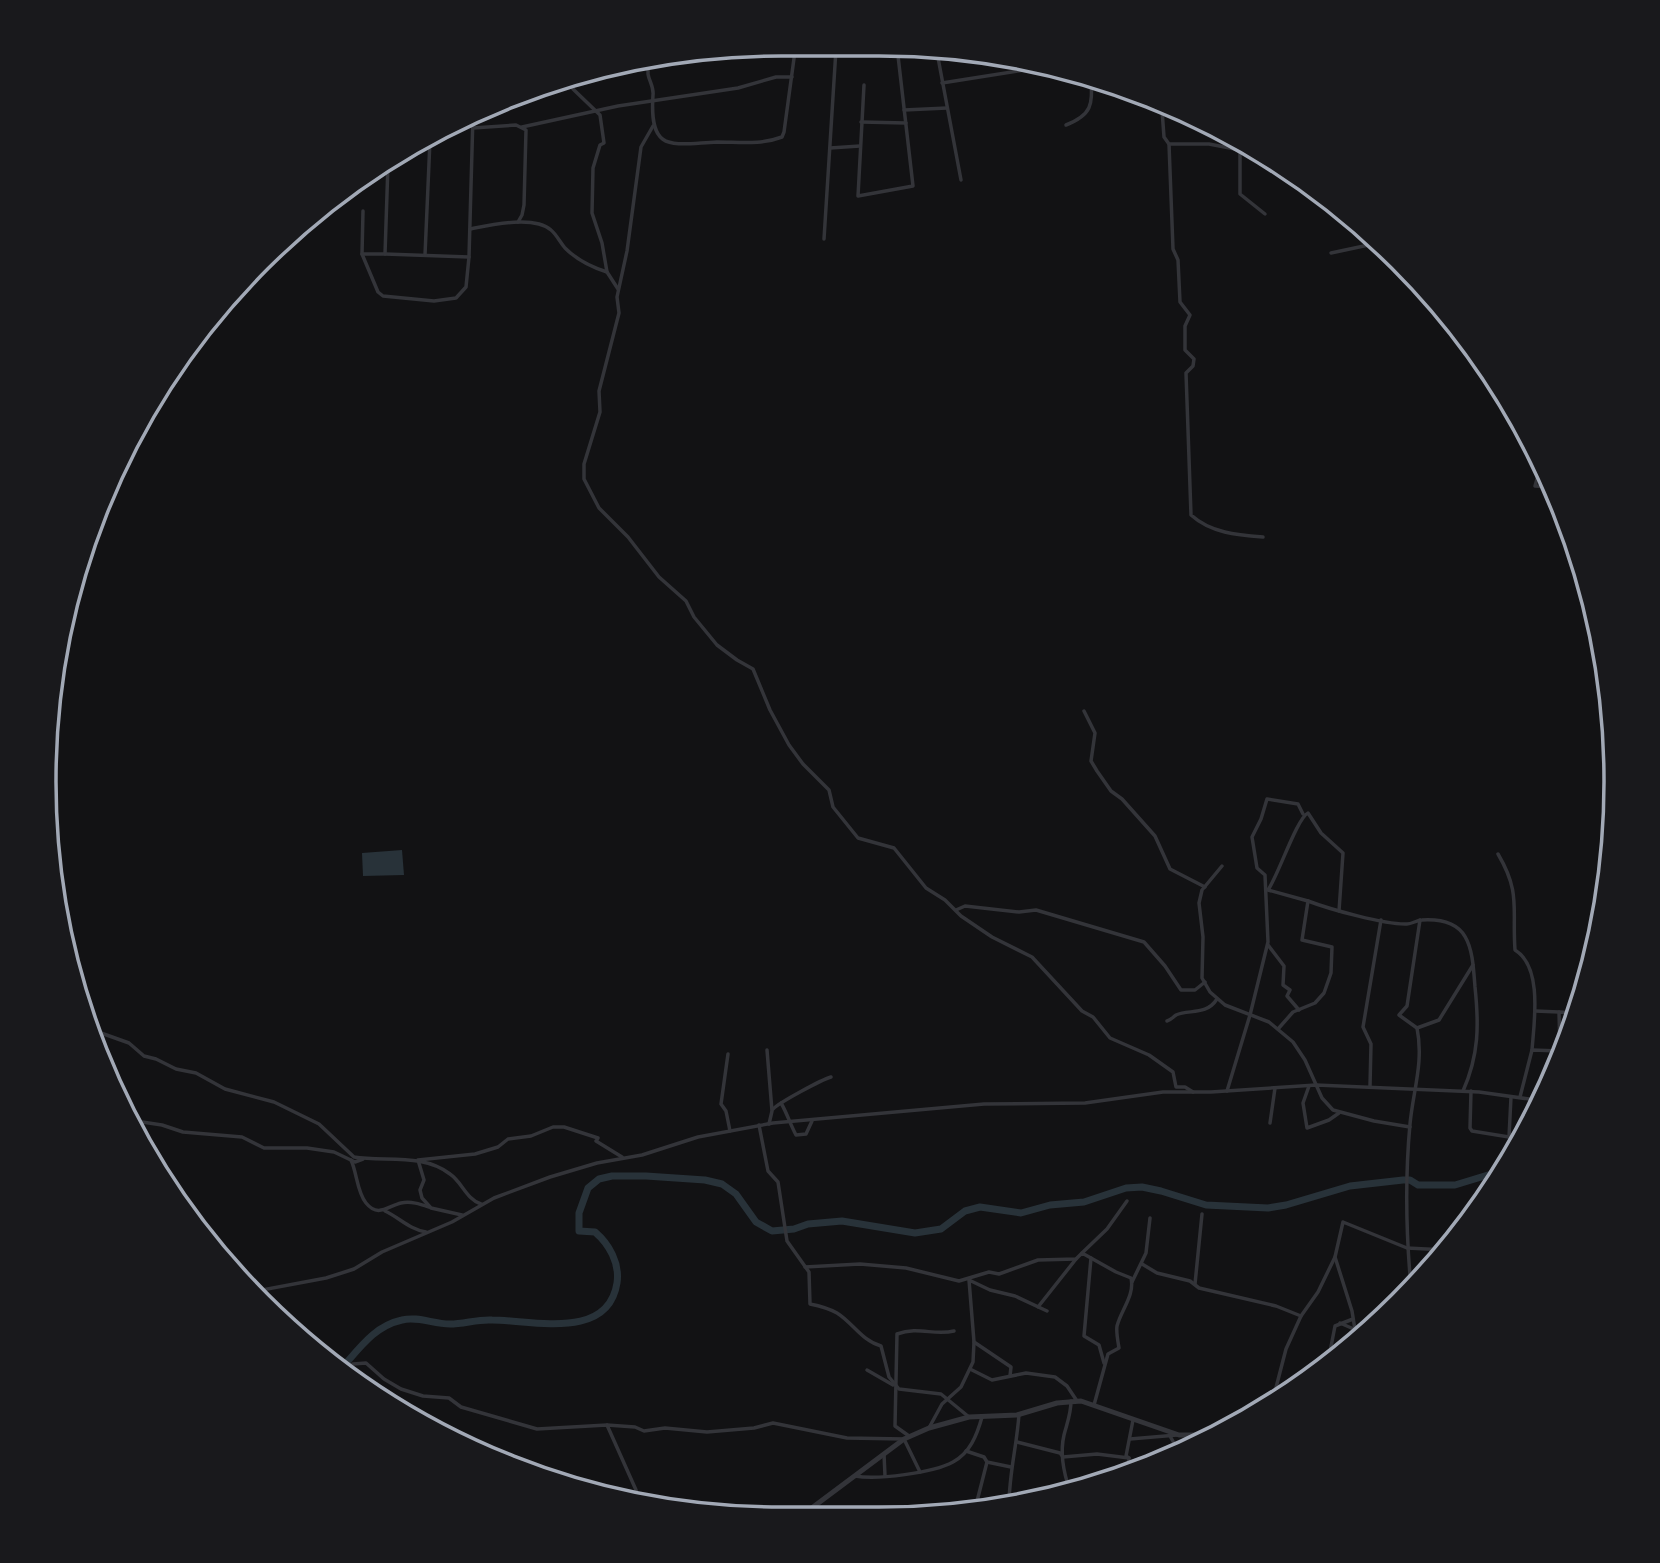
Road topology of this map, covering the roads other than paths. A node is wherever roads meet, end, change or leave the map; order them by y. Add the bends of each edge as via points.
1 (794, 56) edge
2 (836, 56) edge
3 (897, 57) edge
4 (938, 59) edge
5 (648, 69) edge
6 (1022, 70) edge
7 (792, 77) junction
8 (942, 83) junction
9 (864, 85) dead end
10 (573, 88) edge
11 (1092, 89) edge
12 (652, 101) junction
13 (947, 108) junction
14 (904, 110) junction
15 (595, 111) junction
16 (1162, 114) edge
17 (861, 122) junction
18 (906, 123) junction
19 (1066, 125) dead end
20 (653, 126) junction
21 (522, 127) junction
22 (473, 128) joint
23 (1169, 144) junction
24 (860, 146) junction
25 (430, 147) edge
26 (830, 148) junction
27 (1233, 149) edge
28 (1240, 152) edge
29 (388, 172) edge
30 (961, 180) dead end
31 (363, 211) dead end
32 (1265, 214) dead end
33 (517, 223) junction
34 (470, 229) junction
35 (824, 240) dead end
36 (1367, 245) edge
37 (1331, 253) dead end
38 (362, 254) junction
39 (385, 254) junction
40 (425, 255) junction
41 (469, 257) junction
42 (607, 272) junction
43 (618, 289) junction
44 (1264, 537) dead end
45 (1084, 711) dead end
46 (1303, 815) junction
47 (1498, 854) dead end
48 (1222, 866) dead end
49 (1205, 887) junction
50 (1268, 890) junction
51 (1308, 901) junction
52 (956, 910) junction
53 (1339, 911) junction
54 (1381, 920) junction
55 (1420, 920) junction
56 (1268, 945) junction
57 (1473, 965) junction
58 (1205, 982) junction
59 (1217, 999) junction
60 (1299, 1010) junction
61 (1535, 1011) junction
62 (1559, 1012) junction
63 (1566, 1012) edge
64 (1250, 1015) junction
65 (1167, 1021) dead end
66 (1417, 1028) junction
67 (1278, 1029) junction
68 (1560, 1029) edge
69 (102, 1034) edge
70 (767, 1050) dead end
71 (1532, 1050) junction
72 (1552, 1051) edge
73 (728, 1054) dead end
74 (831, 1077) dead end
75 (1316, 1085) junction
76 (1309, 1086) junction
77 (1370, 1086) junction
78 (1275, 1088) junction
79 (1416, 1090) junction
80 (1227, 1091) junction
81 (1463, 1091) junction
82 (1471, 1091) junction
83 (1193, 1093) junction
84 (1511, 1097) junction
85 (1520, 1097) junction
86 (1530, 1099) edge
87 (780, 1103) junction
88 (772, 1111) junction
89 (1339, 1113) junction
90 (813, 1120) junction
91 (792, 1121) junction
92 (141, 1122) edge
93 (1270, 1123) dead end
94 (769, 1124) junction
95 (759, 1125) junction
96 (1410, 1127) junction
97 (730, 1131) junction
98 (1509, 1137) joint
99 (348, 1156) junction
100 (364, 1158) junction
101 (624, 1158) junction
102 (418, 1160) junction
103 (1127, 1200) dead end
104 (482, 1205) junction
105 (431, 1208) junction
106 (385, 1211) junction
107 (1202, 1214) dead end
108 (464, 1216) junction
109 (1150, 1218) dead end
110 (428, 1233) junction
111 (1407, 1248) junction
112 (1432, 1250) edge
113 (1082, 1253) junction
114 (1335, 1257) junction
115 (1091, 1258) junction
116 (1076, 1259) junction
117 (1142, 1264) junction
118 (805, 1267) junction
119 (1410, 1276) edge
120 (969, 1280) junction
121 (1132, 1282) junction
122 (1195, 1283) junction
123 (263, 1290) edge
124 (1038, 1307) junction
125 (1047, 1311) dead end
126 (1301, 1316) junction
127 (1354, 1319) junction
128 (1340, 1323) junction
129 (1356, 1328) edge
130 (1354, 1329) edge
131 (954, 1331) dead end
132 (974, 1342) junction
133 (1331, 1348) edge
134 (351, 1365) edge
135 (1105, 1366) junction
136 (970, 1369) junction
137 (867, 1370) dead end
138 (1010, 1377) junction
139 (895, 1387) junction
140 (1276, 1389) edge
141 (948, 1398) junction
142 (1074, 1401) junction
143 (1094, 1405) junction
144 (1019, 1414) junction
145 (983, 1415) junction
146 (969, 1417) junction
147 (1133, 1420) junction
148 (607, 1425) junction
149 (929, 1428) junction
150 (1179, 1435) junction
151 (1192, 1435) edge
152 (1170, 1436) junction
153 (906, 1437) junction
154 (1130, 1438) junction
155 (1017, 1442) junction
156 (1174, 1443) edge
157 (965, 1451) junction
158 (884, 1454) junction
159 (1063, 1457) junction
160 (1129, 1458) junction
161 (987, 1462) junction
162 (1129, 1462) edge
163 (1011, 1467) junction
164 (920, 1472) junction
165 (855, 1476) junction
166 (885, 1477) junction
167 (1066, 1482) edge
168 (637, 1492) edge
169 (1009, 1495) edge
170 (977, 1500) edge
171 (813, 1507) edge

1 - 7 street
2 - 26 street
3 - 14 street
4 - 8 street
5 - 12 street
6 - 8 street
7 - 12 street
7 - 20 street via 784,132 771,141 672,144
8 - 13 street
9 - 17 street
10 - 15 street
11 - 19 street via 1089,108
12 - 15 street
12 - 20 street
13 - 14 street
13 - 30 street
14 - 18 street
15 - 21 street
15 - 42 street via 600,115 604,143 597,152 591,199
16 - 23 street
17 - 18 street
17 - 24 street
18 - 24 street via 913,186 858,196
20 - 43 street via 640,147
21 - 22 street
21 - 33 street via 527,138 526,174
22 - 34 street
23 - 27 street
23 - 44 street via 1173,249 1180,302 1190,315 1185,350 1194,359 1186,373 1191,515 1218,530
24 - 26 street
25 - 40 street
26 - 35 street
28 - 32 street via 1240,194
29 - 39 street
31 - 38 street
33 - 34 street
33 - 42 street via 551,229 566,249 590,267
34 - 41 street
36 - 37 street
38 - 39 street
38 - 41 street via 378,292 416,301 456,298 466,287
39 - 40 street
40 - 41 street
42 - 43 street
43 - 52 street via 619,313 599,391 600,412 584,464 587,487 599,508 686,601 717,645 753,668 789,745 829,790 833,807 849,829 858,838 894,848 926,888
45 - 49 street via 1095,733 1091,761 1097,771 1155,836 1170,869
46 - 50 street
46 - 50 street via 1297,804 1267,799 1252,837 1257,868 1265,875
46 - 53 street via 1308,813 1343,853
47 - 61 street via 1512,880 1516,950 1534,985
48 - 49 street
49 - 58 street via 1199,903
50 - 51 street
50 - 56 street
51 - 53 street
51 - 60 street via 1302,940 1332,947 1331,973 1324,993
52 - 58 street via 965,906 1036,911 1122,935 1144,942 1181,990 1195,990
52 - 83 street via 992,937 1032,957 1110,1038 1149,1055 1173,1072 1176,1087
53 - 54 street
54 - 55 street via 1408,924
54 - 77 street via 1363,1027 1371,1044
55 - 57 street via 1455,924 1472,949
55 - 66 street via 1407,1006 1399,1015
56 - 60 street via 1284,966 1283,985
56 - 64 street
57 - 66 street via 1439,1020
57 - 81 street via 1478,1042
58 - 59 street
59 - 64 street
59 - 65 street via 1208,1008
60 - 67 street
61 - 62 street
61 - 71 street
62 - 63 street
62 - 68 street
64 - 67 street
64 - 80 street
66 - 79 street
67 - 75 street via 1299,1049
69 - 99 street via 225,1090 275,1102 319,1124
70 - 88 street
71 - 72 street
71 - 85 street
73 - 97 street via 720,1104
74 - 87 street
75 - 76 street
75 - 77 street
75 - 89 street via 1322,1098
76 - 78 street
76 - 89 street via 1303,1103 1307,1128
77 - 79 street
78 - 80 street
78 - 93 street
79 - 81 street
79 - 96 street
80 - 83 street
81 - 82 street
82 - 84 street
82 - 98 street via 1472,1131
83 - 90 street via 1163,1092 1085,1103 984,1104
84 - 85 street
84 - 98 street
85 - 86 street
87 - 88 street
87 - 91 street
88 - 94 street
89 - 96 street
90 - 91 street
90 - 91 street via 800,1136
91 - 94 street
92 - 99 street via 183,1132 242,1136 264,1148 307,1148
94 - 95 street
95 - 97 street
95 - 118 street via 768,1171 778,1182 787,1241
96 - 111 street
97 - 101 street
99 - 100 street
99 - 100 street via 358,1161
99 - 106 street via 366,1203
100 - 102 street
101 - 102 street via 596,1141 598,1138 553,1127 475,1154
101 - 104 street via 537,1181
102 - 104 street via 451,1174
102 - 105 street via 424,1180 422,1198
103 - 113 street via 1107,1229
104 - 108 street
105 - 106 street via 401,1203
105 - 108 street
106 - 110 street
107 - 122 street
108 - 110 street
109 - 117 street
110 - 123 street via 338,1275
111 - 112 street
111 - 114 street via 1343,1222
111 - 119 street
113 - 115 street
113 - 116 street
114 - 126 street
114 - 127 street
115 - 121 street
115 - 135 street via 1084,1336 1099,1345
116 - 120 street via 1038,1260
116 - 124 street
117 - 121 street
117 - 122 street
118 - 120 street via 860,1264
118 - 139 street via 810,1304 838,1313 870,1343 881,1346
120 - 124 street
120 - 132 street
121 - 135 street via 1117,1327 1119,1348 1108,1354
122 - 126 street via 1199,1288
124 - 125 street
126 - 140 street
127 - 128 street
127 - 129 street
128 - 130 street
128 - 133 street via 1335,1326
131 - 139 street via 942,1334 912,1329 897,1334
132 - 136 street
132 - 138 street via 1011,1367
134 - 148 street via 366,1363 401,1389 449,1398 461,1407 537,1429
135 - 143 street
136 - 138 street via 992,1380
136 - 141 street via 961,1387
137 - 139 street
138 - 142 street via 1026,1373 1055,1377 1067,1386
139 - 141 street
139 - 153 street via 895,1426
141 - 146 street
141 - 149 street
142 - 143 street
142 - 144 street
142 - 159 street via 1063,1437
143 - 147 street
144 - 145 street
144 - 155 street
145 - 146 street
145 - 157 street via 974,1442
146 - 149 street
147 - 150 street
147 - 154 street
148 - 153 street via 708,1433 773,1423 847,1438
148 - 168 street
149 - 153 street
150 - 151 street
150 - 152 street
152 - 154 street
152 - 156 street
153 - 158 street
153 - 164 street
154 - 160 street
155 - 159 street
155 - 163 street
157 - 161 street
157 - 164 street via 953,1462
158 - 165 street
158 - 166 street
159 - 160 street via 1097,1454
159 - 167 street
160 - 162 street
161 - 163 street
161 - 170 street
163 - 169 street
164 - 166 street
165 - 166 street
165 - 171 street

